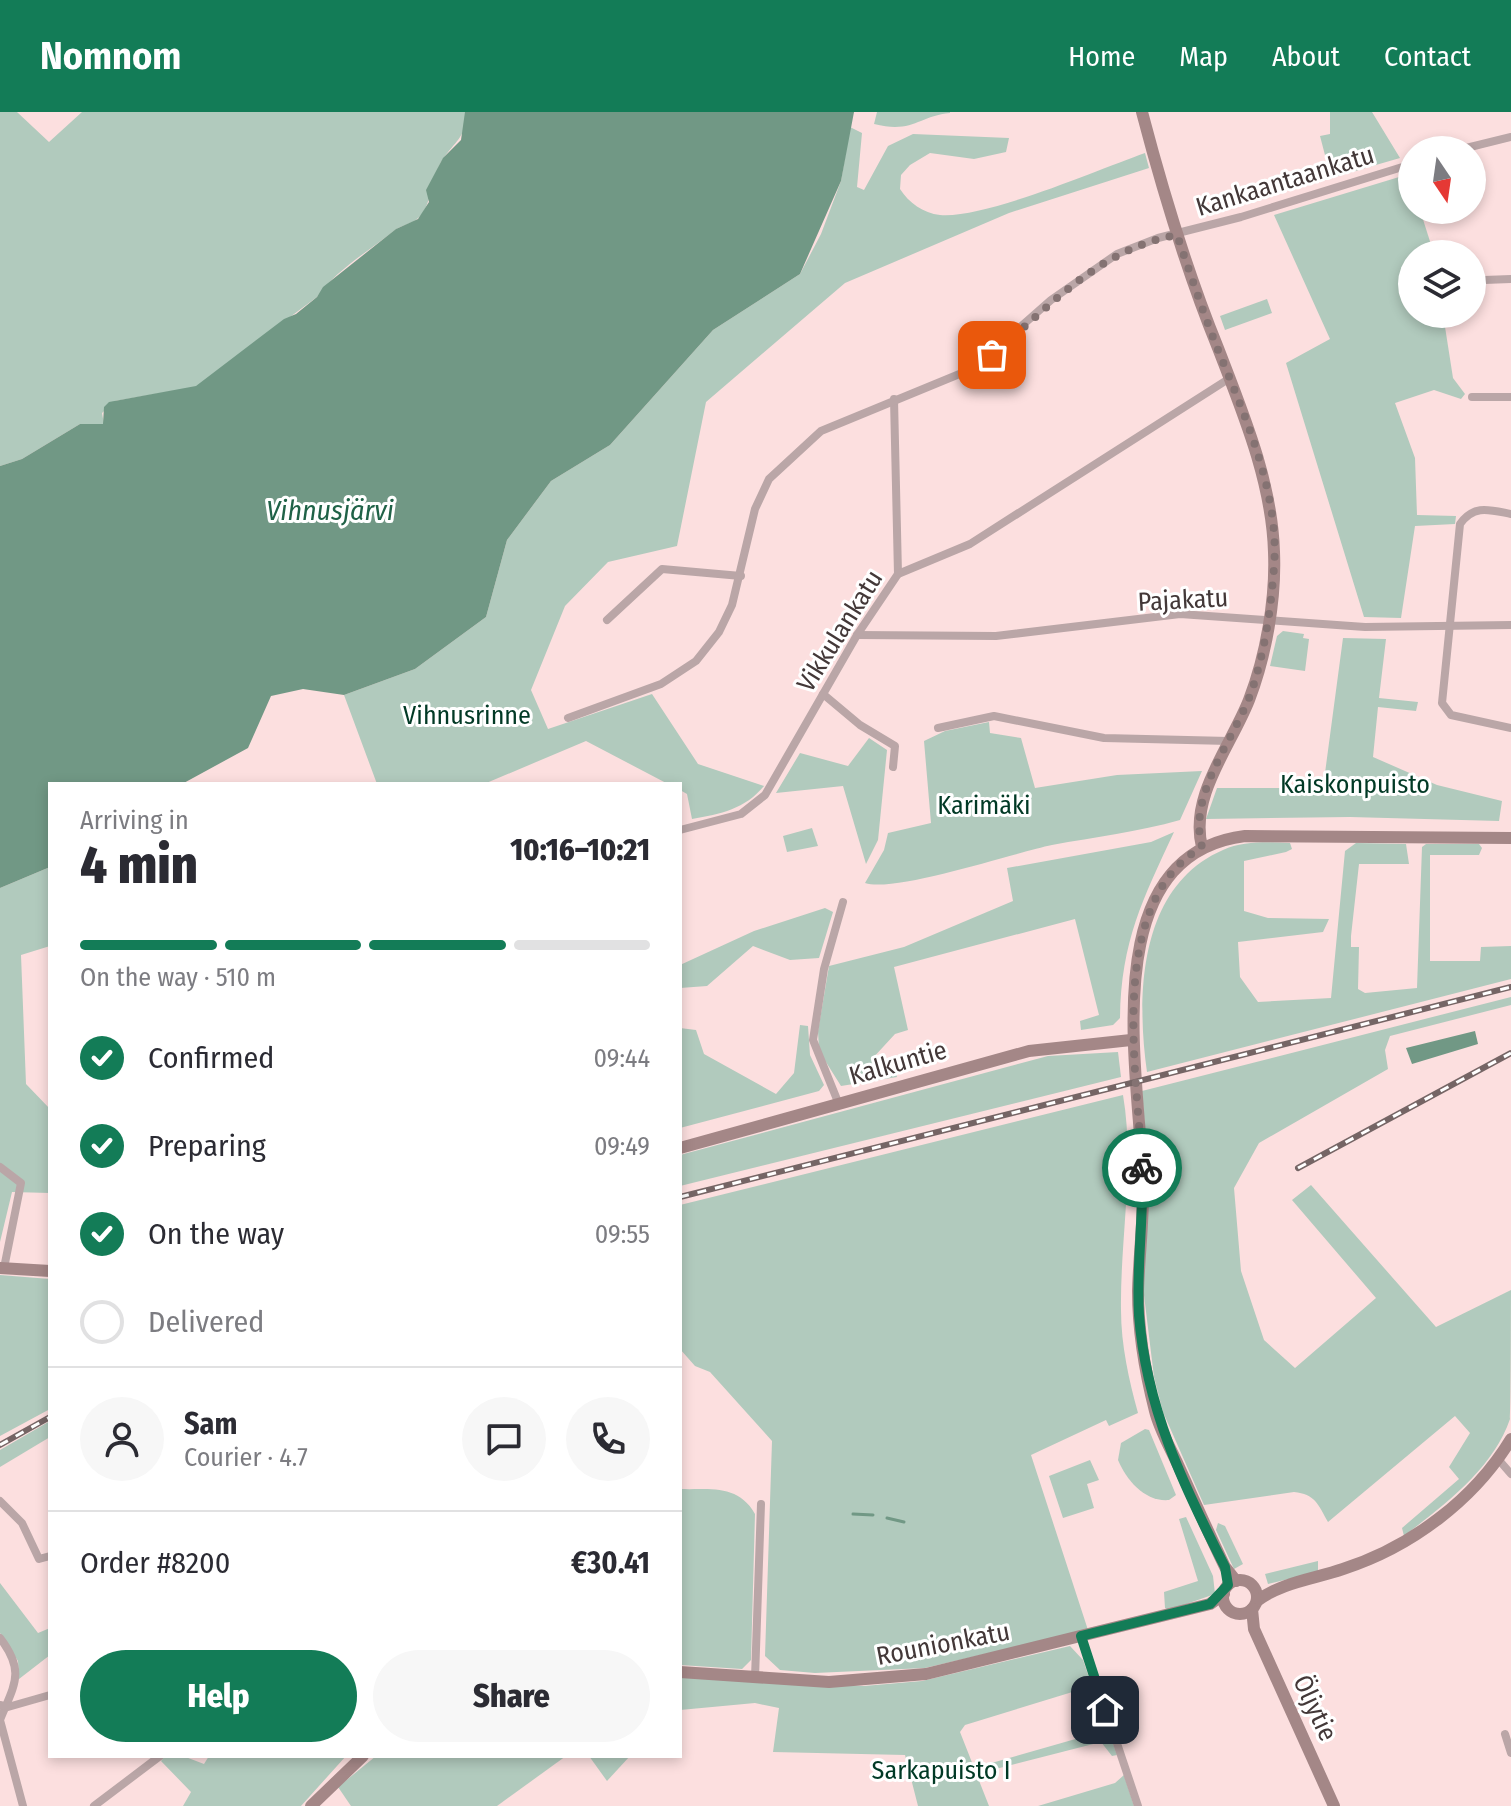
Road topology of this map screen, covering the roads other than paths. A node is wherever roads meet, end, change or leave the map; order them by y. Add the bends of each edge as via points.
1 (1142, 112) edge
2 (1511, 137) edge
3 (1486, 143) edge
4 (1398, 168) edge
5 (1177, 235) junction
6 (1511, 279) edge
7 (1486, 280) edge
8 (1230, 378) junction
9 (1472, 397) dead end
10 (1511, 397) edge
11 (894, 399) junction
12 (1511, 514) edge
13 (898, 574) junction
14 (741, 576) junction
15 (1268, 619) junction
16 (607, 620) dead end
17 (1511, 625) edge
18 (1448, 627) junction
19 (857, 635) junction
20 (823, 694) junction
21 (568, 718) dead end
22 (938, 728) dead end
23 (1511, 728) edge
24 (1229, 741) junction
25 (893, 767) dead end
26 (682, 830) edge
27 (1511, 838) edge
28 (1202, 847) junction
29 (843, 902) dead end
30 (1131, 1040) junction
31 (838, 1102) junction
32 (682, 1147) edge
33 (0, 1167) edge
34 (2, 1268) edge
35 (48, 1271) edge
36 (1511, 1439) edge
37 (1498, 1459) junction
38 (1511, 1474) edge
39 (0, 1501) edge
40 (761, 1504) dead end
41 (48, 1557) edge
42 (1229, 1587) junction
43 (1254, 1587) junction
44 (1272, 1589) junction
45 (1210, 1604) junction
46 (1255, 1605) junction
47 (1227, 1608) junction
48 (1239, 1614) junction
49 (1254, 1629) junction
50 (1081, 1636) junction
51 (0, 1638) edge
52 (682, 1672) edge
53 (755, 1678) junction
54 (48, 1695) edge
55 (4, 1706) edge
56 (1505, 1734) dead end
57 (1511, 1753) edge
58 (157, 1758) edge
59 (361, 1758) edge
60 (23, 1806) edge
61 (94, 1806) edge
62 (311, 1806) edge
63 (1138, 1806) edge
64 (1334, 1806) edge

1 - 5 main road
2 - 3 street
4 - 5 street, Kankaantaankatu
5 - 8 main road
5 - 11 street, Kankaantaankatu via 1117,254 974,368
6 - 7 street
8 - 13 street, Vikkulankatu via 969,544
8 - 15 main road via 1271,518
9 - 10 street
11 - 13 street
11 - 14 street, Kankaantaankatu via 821,431 769,479 755,509
12 - 18 street via 1479,509 1460,524
13 - 19 street, Vikkulankatu
14 - 16 street via 662,569
14 - 21 street, Kankaantaankatu via 719,632 696,661 661,684
15 - 18 street, Pajakatu
15 - 19 street, Pajakatu via 1180,614 996,636
15 - 24 main road via 1254,685
17 - 18 street, Pajakatu
18 - 23 street via 1445,710
19 - 20 street, Vikkulankatu
20 - 25 street via 895,746
20 - 26 street, Vikkulankatu via 756,805 731,818
22 - 24 street via 994,716 1104,738
24 - 28 main road via 1200,814
27 - 28 main road via 1245,836
28 - 30 main road via 1172,872 1150,915 1135,973
29 - 31 street via 824,969 813,1040
30 - 31 main road, Kalkuntie via 1029,1051
30 - 42 main road via 1143,1191 1139,1312 1148,1384 1156,1417 1225,1567
31 - 32 main road, Kalkuntie
33 - 34 street via 21,1183
34 - 35 main road
36 - 37 main road
37 - 38 street
37 - 44 main road via 1444,1514 1393,1548
39 - 41 street via 22,1523 39,1559
40 - 53 street
42 - 43 main road
42 - 45 main road, Rounionkatu
42 - 47 main road
43 - 44 main road
43 - 46 main road, Öljytie
44 - 46 main road
45 - 47 main road, Rounionkatu
45 - 50 main road, Rounionkatu
46 - 48 main road
46 - 49 main road, Öljytie
47 - 48 main road, Rounionkatu
48 - 49 main road, Öljytie
49 - 64 main road, Öljytie
50 - 53 main road, Rounionkatu via 955,1669 888,1679
50 - 63 street
51 - 55 street via 17,1669
52 - 53 main road, Rounionkatu
54 - 55 street
55 - 60 street via 0,1720
56 - 57 street
58 - 61 street
59 - 62 main road

